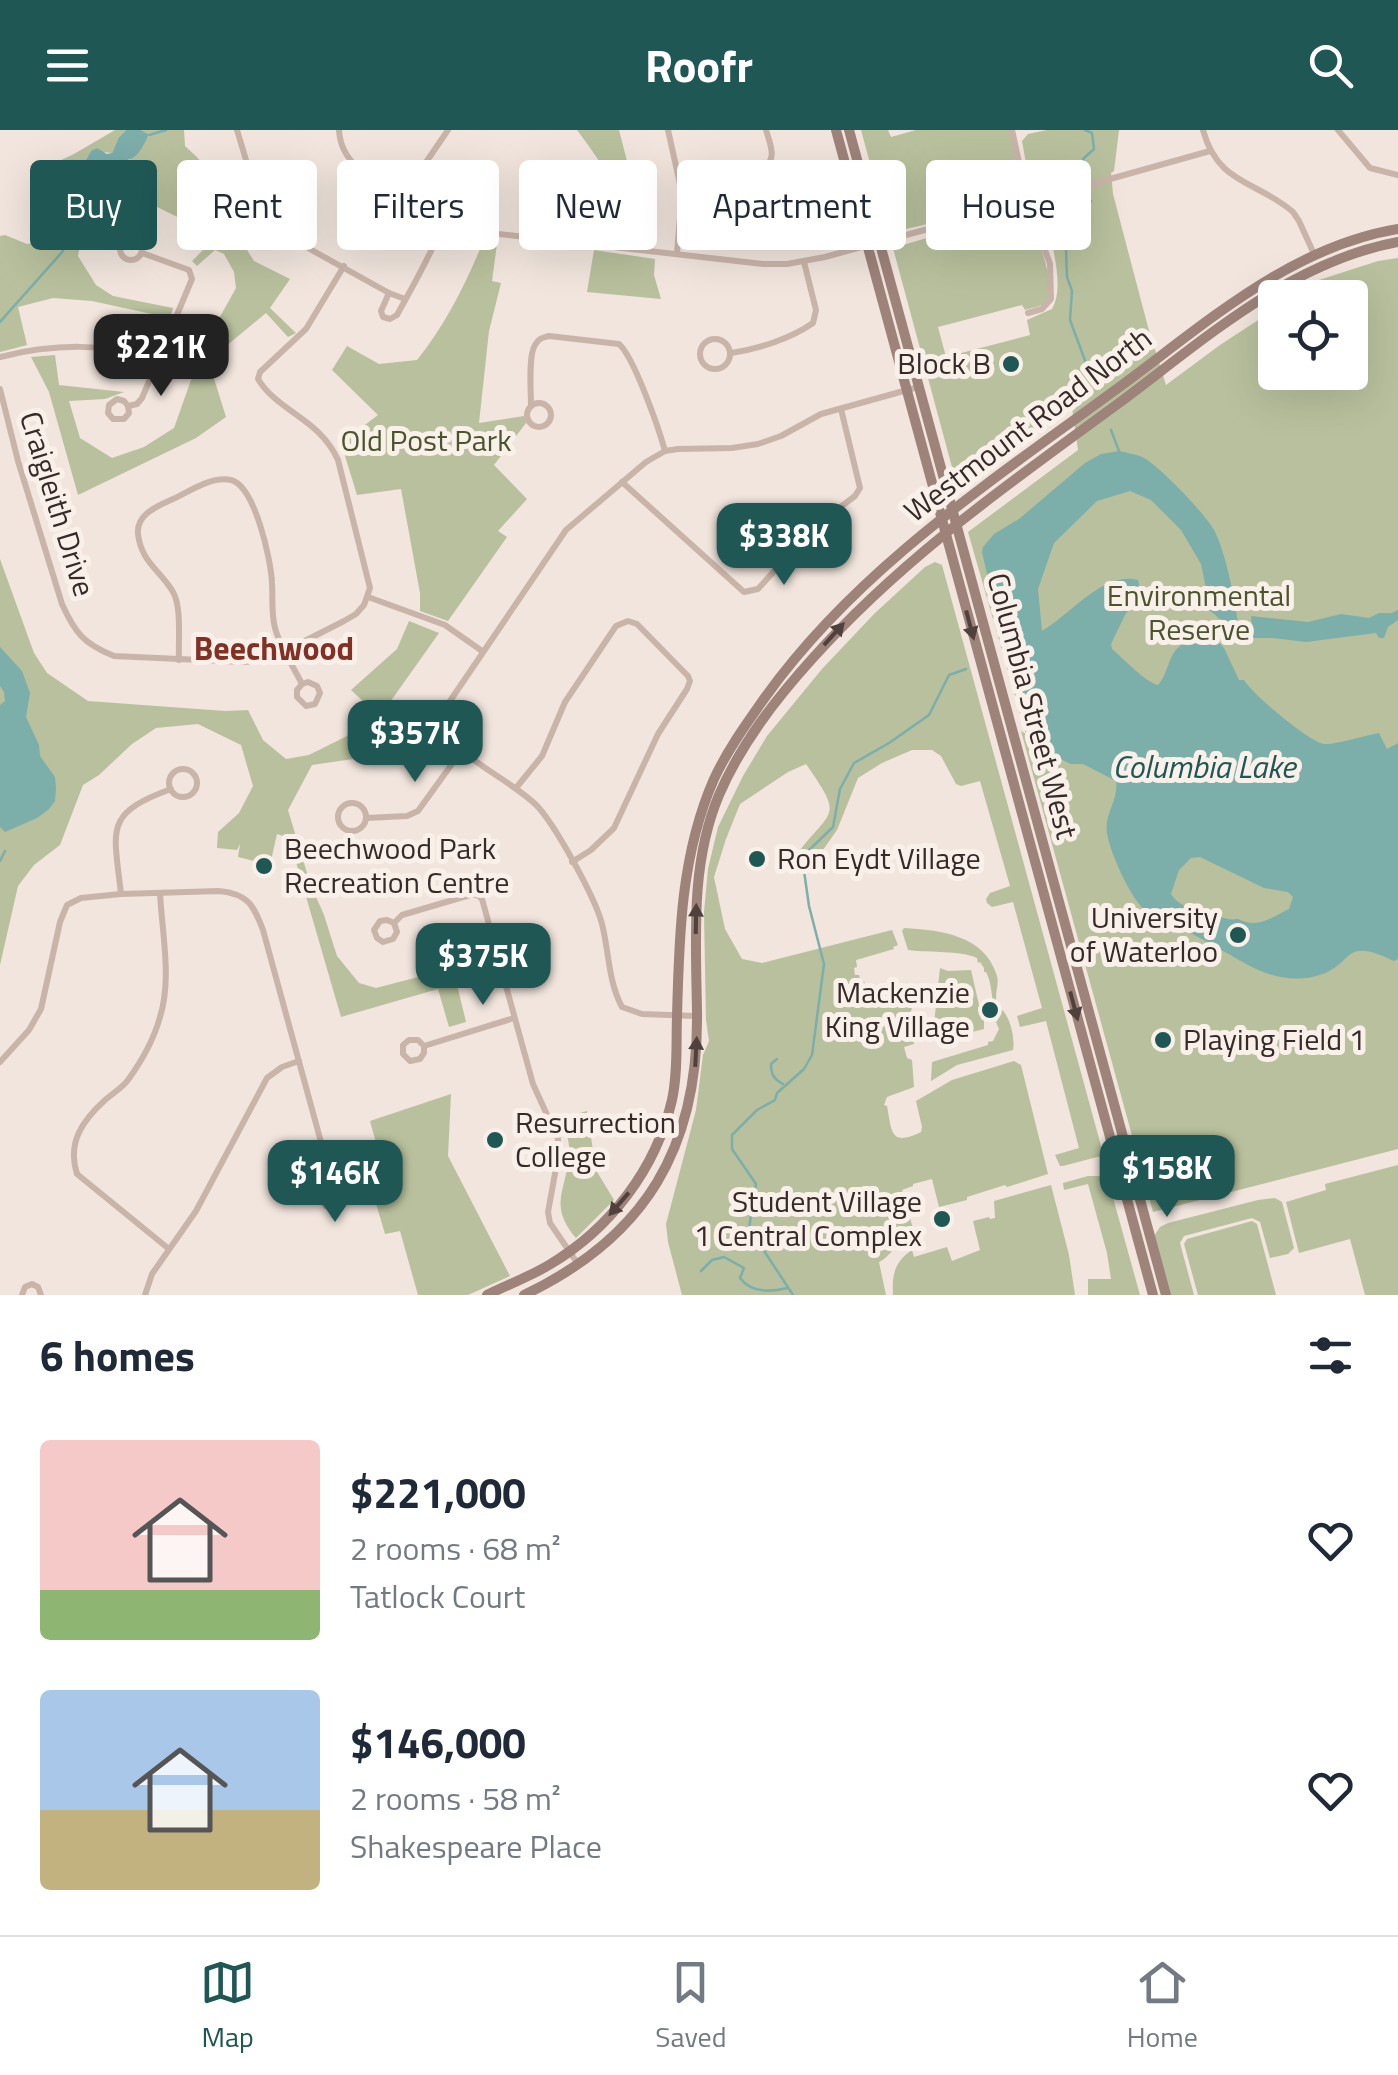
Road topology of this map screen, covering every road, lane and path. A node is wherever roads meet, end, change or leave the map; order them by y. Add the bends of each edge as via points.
1 (232, 130) edge
2 (339, 130) edge
3 (448, 130) edge
4 (668, 130) edge
5 (766, 130) edge
6 (836, 130) edge
7 (849, 130) edge
8 (1012, 130) edge
9 (1203, 130) edge
10 (1338, 130) edge
11 (1210, 152) junction
12 (350, 160) edge
13 (427, 160) edge
14 (770, 160) edge
15 (846, 160) edge
16 (856, 160) edge
17 (1019, 160) edge
18 (677, 165) edge
19 (1398, 175) edge
20 (1091, 185) edge
21 (1398, 230) edge
22 (1398, 242) edge
23 (433, 250) edge
24 (647, 250) edge
25 (677, 250) edge
26 (848, 250) edge
27 (876, 250) edge
28 (1046, 250) edge
29 (142, 253) dead end
30 (677, 253) junction
31 (1314, 254) junction
32 (804, 262) junction
33 (344, 266) junction
34 (389, 293) junction
35 (405, 299) junction
36 (1028, 312) dead end
37 (730, 353) junction
38 (0, 357) edge
39 (158, 357) junction
40 (913, 388) junction
41 (0, 389) edge
42 (128, 406) dead end
43 (530, 406) dead end
44 (841, 408) junction
45 (665, 452) junction
46 (622, 482) junction
47 (955, 517) junction
48 (944, 525) junction
49 (368, 597) junction
50 (285, 651) junction
51 (482, 652) junction
52 (178, 660) junction
53 (302, 684) dead end
54 (462, 750) junction
55 (516, 788) junction
56 (170, 789) junction
57 (366, 818) junction
58 (572, 862) junction
59 (160, 893) junction
60 (121, 894) junction
61 (394, 923) dead end
62 (677, 1016) junction
63 (697, 1016) junction
64 (514, 1018) junction
65 (424, 1046) dead end
66 (299, 1061) junction
67 (0, 1062) edge
68 (329, 1190) dead end
69 (170, 1249) junction
70 (569, 1250) junction
71 (579, 1265) junction
72 (22, 1295) edge
73 (41, 1295) edge
74 (145, 1295) edge
75 (487, 1295) edge
76 (524, 1295) edge
77 (1153, 1295) edge
78 (1166, 1295) edge

1 - 33 street via 268,220
2 - 12 street
3 - 13 street
4 - 18 street
5 - 14 street
6 - 15 main road, Columbia Street West
7 - 16 main road, Columbia Street West
8 - 17 street
9 - 11 street
10 - 19 street via 1370,168
11 - 20 street
11 - 31 street via 1228,173 1293,212
21 - 31 main road, Westmount Road North
22 - 47 main road, Westmount Road North via 1335,260 1284,285
23 - 35 street
24 - 30 street
25 - 30 street
26 - 32 street
27 - 40 main road, Columbia Street West
28 - 36 street via 1050,299
29 - 39 street via 192,275
30 - 32 street
31 - 47 main road, Westmount Road North via 1258,285
32 - 37 street via 813,323
33 - 34 street
33 - 49 street via 306,329 258,379 332,447
34 - 35 street
34 - 35 street via 383,317 397,315
37 - 37 street via 726,343 712,339 700,359 717,368
38 - 39 street via 50,346
39 - 42 street via 142,398
40 - 44 street
40 - 47 main road, Columbia Street West
40 - 48 main road, Columbia Street West
41 - 52 street, Craigleith Drive via 72,626 114,656
43 - 45 street via 538,340 617,343 630,360
44 - 45 street via 758,444
44 - 46 street via 860,488 758,590 744,592
45 - 46 street
46 - 51 street via 566,530
47 - 48 main road, Westmount Road North
47 - 78 main road, Columbia Street West
48 - 62 main road, Westmount Road North via 882,568 828,620 736,737 701,810 685,876
63 -> 48 main road, Westmount Road North via 698,878 720,792 790,684
48 -> 77 main road, Columbia Street West
49 - 50 street, Craigleith Drive via 356,614
49 - 51 street via 446,625
50 - 52 street, Craigleith Drive via 244,662
50 - 52 street via 272,614 258,518 245,489 221,480 140,520 144,553 178,602
50 - 53 street
51 - 54 street via 446,713 449,735
54 - 55 street
54 - 57 street via 418,812
55 - 58 street via 538,806
55 - 58 street via 542,756 565,702 616,626 636,624 688,676 687,690 658,734 614,828
56 - 56 street via 189,796 197,780 180,770 171,776
56 - 60 street via 118,821
57 - 57 street via 352,803 337,815 349,831
58 - 62 street via 597,908 622,1007
59 - 60 street
59 - 66 street via 218,891 246,899 263,930
59 - 69 street via 166,986 160,1017 126,1084 90,1115 72,1148 77,1174
60 - 67 street via 67,905 41,1010
61 - 64 street via 402,915 477,895
62 - 63 street
62 -> 70 main road, Westmount Road North via 672,1098 656,1149 621,1204
71 -> 63 main road, Westmount Road North via 630,1219 667,1166 693,1087
64 - 65 street
64 - 70 street via 558,1139 548,1212
66 - 68 street
66 - 69 street via 267,1078
69 - 74 street
70 - 71 street
70 - 75 main road, Westmount Road North
71 - 76 main road, Westmount Road North
72 - 73 street via 32,1284

